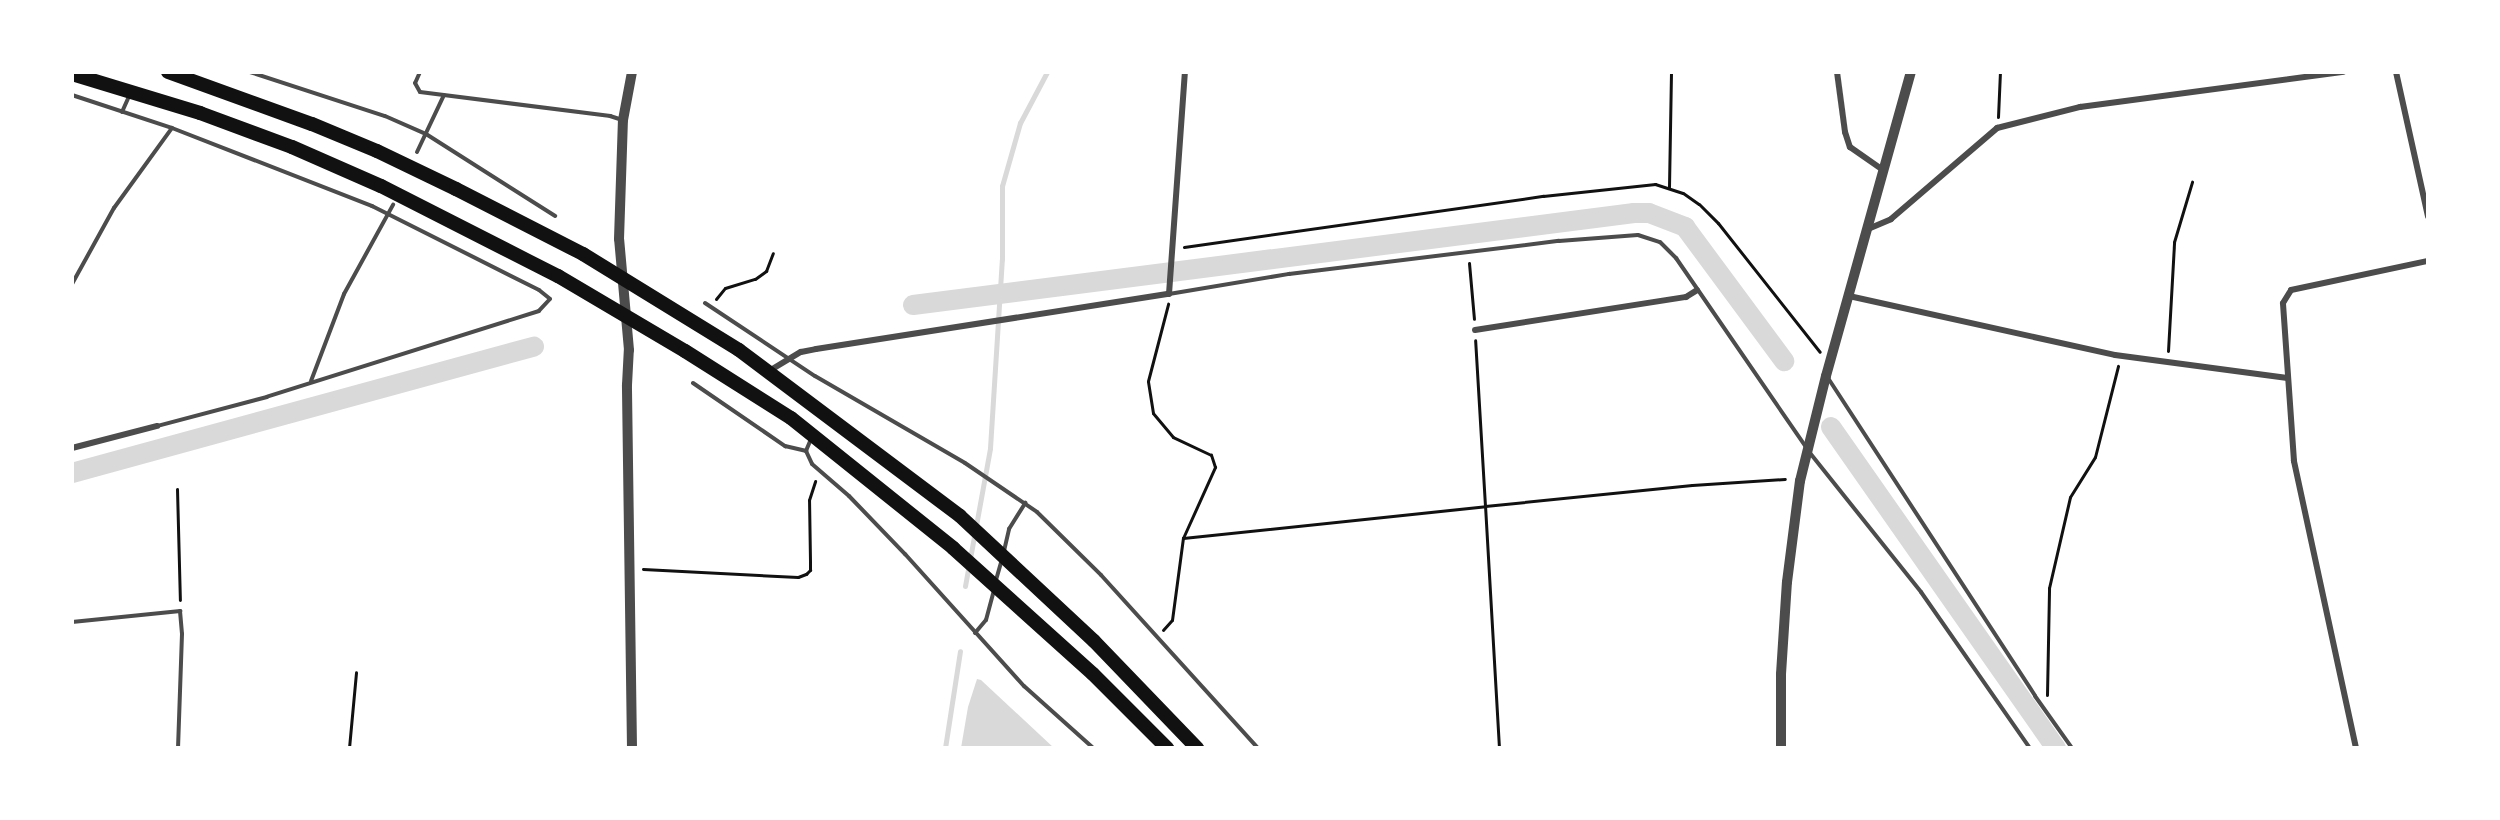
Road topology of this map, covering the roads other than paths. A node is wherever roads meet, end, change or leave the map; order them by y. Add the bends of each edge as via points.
1 (168, 72) edge
2 (250, 72) edge
3 (420, 72) edge
4 (632, 72) edge
5 (1185, 72) edge
6 (1837, 72) edge
7 (1911, 72) edge
8 (2344, 72) edge
9 (2396, 72) edge
10 (72, 74) edge
11 (131, 90) junction
12 (72, 95) edge
13 (444, 95) junction
14 (122, 112) junction
15 (623, 120) junction
16 (172, 128) junction
17 (426, 134) junction
18 (417, 152) dead end
19 (1883, 170) junction
20 (393, 205) dead end
21 (389, 214) junction
22 (555, 216) dead end
23 (2428, 216) edge
24 (1868, 229) junction
25 (2428, 261) edge
26 (623, 279) junction
27 (72, 284) edge
28 (1697, 290) junction
29 (1169, 294) junction
30 (1849, 296) junction
31 (705, 303) dead end
32 (628, 316) junction
33 (1474, 330) road end
34 (789, 358) junction
35 (770, 371) junction
36 (1826, 375) junction
37 (2287, 378) junction
38 (311, 381) junction
39 (693, 383) dead end
40 (157, 426) joint
41 (813, 436) junction
42 (72, 448) edge
43 (1807, 449) junction
44 (806, 451) junction
45 (1024, 503) junction
46 (72, 622) edge
47 (975, 633) junction
48 (178, 748) edge
49 (632, 748) edge
50 (1093, 748) edge
51 (1167, 748) edge
52 (1197, 748) edge
53 (1258, 748) edge
54 (1781, 748) edge
55 (2030, 748) edge
56 (2072, 748) edge
57 (2356, 748) edge

1 - 26 highway via 251,100 377,151 513,217
2 - 17 lane via 384,116
3 - 13 lane via 415,82 420,92
4 - 15 street
5 - 29 street
6 - 19 street via 1850,147
7 - 19 street
8 - 24 street via 2080,108 1997,128 1891,219
9 - 23 street
10 - 11 highway
11 - 14 lane
11 - 32 highway via 282,144 381,186
12 - 14 lane
13 - 15 lane
13 - 17 lane
14 - 16 lane
15 - 26 street via 619,239
16 - 21 lane
16 - 27 lane via 114,208
17 - 18 lane
17 - 22 lane
19 - 24 street
20 - 21 lane
21 - 38 lane via 344,294
21 - 38 lane via 550,299 539,311
24 - 30 street
25 - 37 street via 2291,290 2283,303
26 - 32 street
26 - 35 highway
28 - 29 lane via 1667,248 1638,235 1288,274
28 - 33 street via 1686,297
28 - 43 lane
29 - 34 street via 994,319 816,349
30 - 36 street
30 - 37 street via 2120,356
31 - 34 lane
32 - 41 highway via 791,418
32 - 49 street
34 - 35 street
34 - 45 lane via 965,463
35 - 52 highway via 960,516 1094,641
36 - 43 street
36 - 56 lane
37 - 57 street via 2294,461
38 - 40 lane via 267,397
39 - 44 lane via 785,446
40 - 42 street
41 - 44 lane
41 - 51 highway via 953,548 1093,674
43 - 54 street via 1787,582
43 - 55 lane via 1921,592
44 - 47 lane via 812,464 849,496
45 - 47 lane via 1009,529 986,620
45 - 53 lane via 1058,532
46 - 48 lane via 180,611
47 - 50 lane via 1024,686

